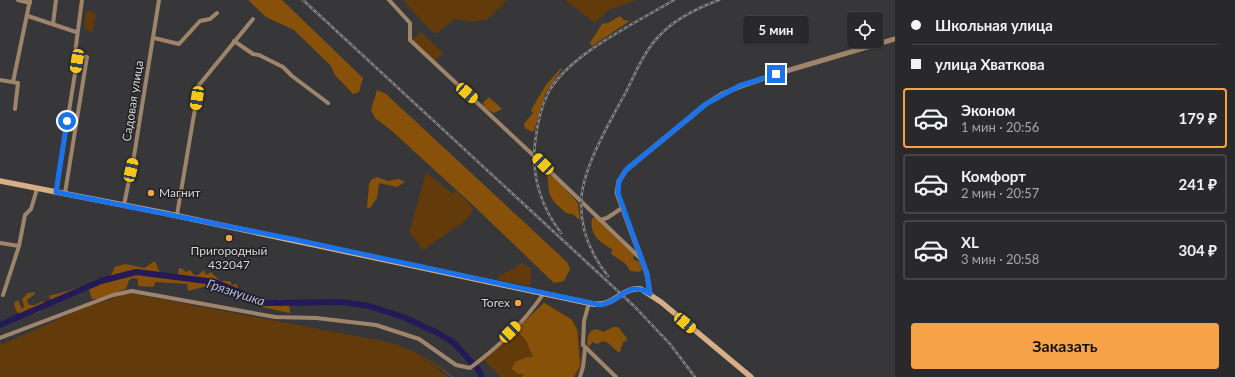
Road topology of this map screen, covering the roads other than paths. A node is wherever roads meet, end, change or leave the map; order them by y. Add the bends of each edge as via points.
1 (18, 0) edge
2 (56, 0) edge
3 (82, 0) edge
4 (160, 0) edge
5 (389, 0) edge
6 (30, 1) edge
7 (217, 13) dead end
8 (28, 16) junction
9 (253, 19) dead end
10 (53, 24) junction
11 (76, 32) junction
12 (154, 38) junction
13 (895, 39) edge
14 (234, 41) junction
15 (75, 55) junction
16 (0, 80) edge
17 (13, 82) junction
18 (328, 103) dead end
19 (15, 109) dead end
20 (0, 181) edge
21 (37, 189) junction
22 (56, 192) junction
23 (65, 194) junction
24 (124, 205) junction
25 (622, 208) junction
26 (177, 215) junction
27 (600, 220) junction
28 (0, 243) edge
29 (19, 246) junction
30 (642, 260) junction
31 (544, 293) junction
32 (650, 294) junction
33 (3, 295) dead end
34 (589, 303) junction
35 (0, 338) edge
36 (585, 349) junction
37 (580, 377) edge
38 (616, 377) edge
39 (751, 377) edge

1 - 6 street
2 - 10 street
3 - 11 street
4 - 12 street, Садовая улица
5 - 27 street via 410,23 410,40
6 - 8 street
7 - 12 street via 210,19 200,21 179,44
8 - 10 street
8 - 17 street
9 - 14 street
10 - 11 street
11 - 15 street
12 - 24 street, Садовая улица
13 - 25 street via 739,86 706,104 626,170 617,189
14 - 18 street via 254,54 283,67
14 - 26 street via 199,86
15 - 22 street via 77,61
15 - 23 street via 87,57
16 - 17 street
17 - 19 street via 18,83
20 - 21 main road
21 - 22 main road
21 - 29 street via 31,209 25,215
22 - 23 main road
23 - 24 main road
24 - 26 main road
25 - 27 street
25 - 30 street
26 - 31 main road
27 - 30 street
28 - 29 street
29 - 33 street
30 - 32 street
31 - 34 main road
31 - 35 street via 519,323 470,368 456,365 419,339 376,325 316,318 275,317 132,291 113,295
32 - 34 main road via 641,289 632,289 607,304
32 - 39 main road
34 - 36 street via 584,321
36 - 37 street
36 - 38 street

